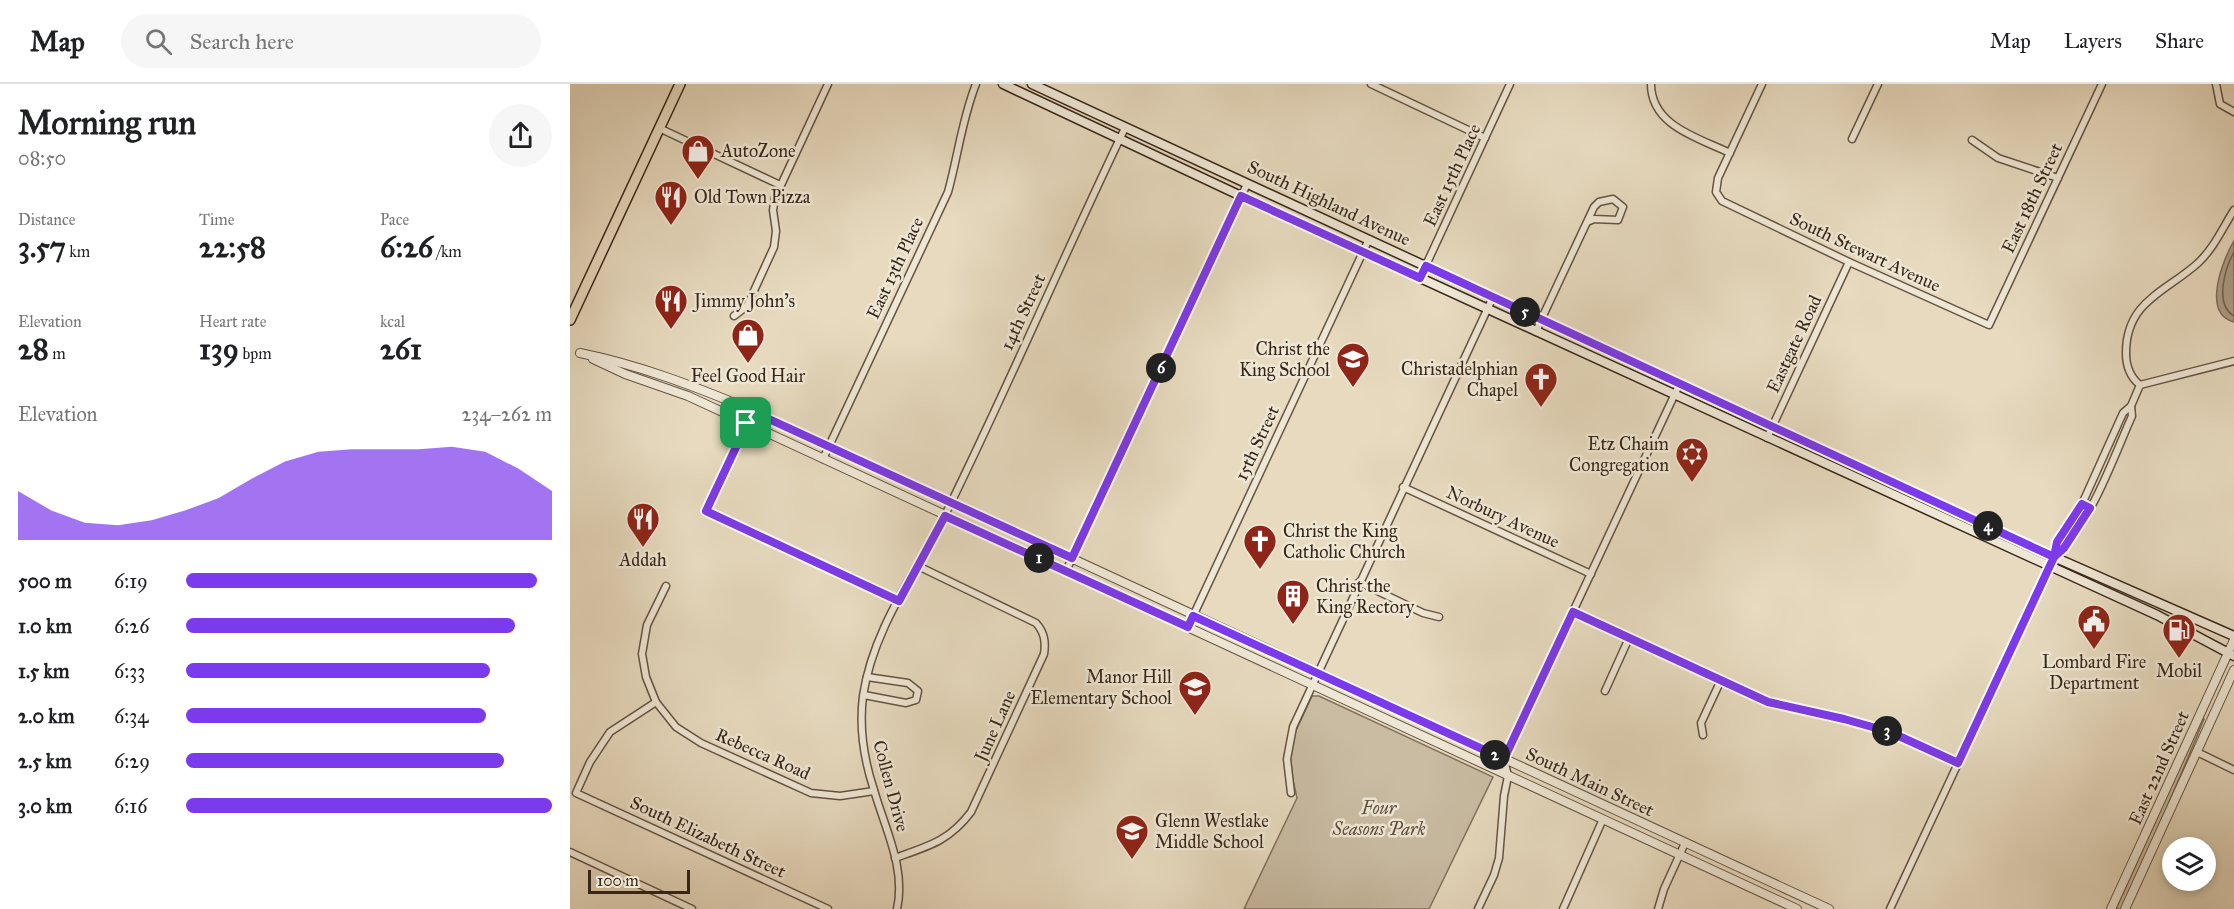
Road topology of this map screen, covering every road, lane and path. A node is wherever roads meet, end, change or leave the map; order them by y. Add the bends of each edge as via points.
1 (680, 84) edge
2 (828, 84) edge
3 (976, 84) edge
4 (1003, 84) edge
5 (1032, 84) edge
6 (1371, 84) edge
7 (1510, 84) edge
8 (1651, 84) edge
9 (1762, 84) edge
10 (1878, 84) edge
11 (2102, 84) edge
12 (2216, 84) edge
13 (2234, 112) edge
14 (659, 128) junction
15 (1125, 128) junction
16 (1485, 138) junction
17 (1852, 139) dead end
18 (1120, 140) junction
19 (1972, 140) dead end
20 (1730, 153) junction
21 (2058, 178) junction
22 (1247, 184) junction
23 (780, 185) junction
24 (1241, 196) junction
25 (2234, 210) edge
26 (1587, 222) junction
27 (1369, 239) junction
28 (1363, 252) junction
29 (1849, 262) junction
30 (1426, 266) junction
31 (1420, 278) junction
32 (1492, 297) junction
33 (1487, 309) junction
34 (734, 316) dead end
35 (570, 320) edge
36 (1541, 320) junction
37 (1989, 325) joint
38 (1536, 332) junction
39 (2234, 361) edge
40 (1680, 383) junction
41 (2140, 385) junction
42 (1675, 395) junction
43 (2131, 406) junction
44 (749, 410) junction
45 (746, 423) junction
46 (1772, 426) junction
47 (1767, 438) junction
48 (829, 446) junction
49 (823, 459) junction
50 (2097, 472) junction
51 (2105, 475) junction
52 (1402, 487) junction
53 (2082, 504) junction
54 (2090, 508) junction
55 (948, 509) junction
56 (2054, 557) junction
57 (1072, 558) junction
58 (918, 566) junction
59 (2050, 567) junction
60 (1066, 571) junction
61 (1591, 574) junction
62 (1359, 582) junction
63 (666, 586) dead end
64 (899, 601) junction
65 (1573, 612) junction
66 (1193, 616) junction
67 (1439, 617) dead end
68 (1188, 627) junction
69 (1629, 638) junction
70 (2234, 638) edge
71 (2231, 655) edge
72 (2234, 670) edge
73 (1317, 672) junction
74 (867, 677) junction
75 (1721, 680) junction
76 (1312, 685) junction
77 (1605, 692) dead end
78 (864, 695) junction
79 (656, 702) junction
80 (1703, 735) dead end
81 (2197, 752) junction
82 (1958, 763) junction
83 (1506, 768) junction
84 (2234, 770) edge
85 (874, 791) junction
86 (1291, 793) dead end
87 (1603, 819) junction
88 (1685, 843) junction
89 (570, 852) edge
90 (1680, 855) junction
91 (895, 858) junction
92 (1794, 908) edge
93 (692, 909) edge
94 (828, 909) edge
95 (897, 909) edge
96 (1478, 909) edge
97 (1563, 909) edge
98 (1658, 909) edge
99 (1829, 909) edge
100 (1890, 909) edge
101 (2111, 909) edge
102 (2126, 909) edge

1 - 14 main road
2 - 23 street
3 - 48 street, East 13th Place via 964,118 948,192
4 - 18 main road, South Highland Avenue
5 - 15 main road, South Highland Avenue
6 - 16 street
7 - 16 street, East 15th Place
8 - 20 street via 1659,112 1669,123
9 - 20 street
10 - 17 street
11 - 21 street, East 18th Street
12 - 13 street via 2220,104
14 - 23 street
14 - 35 main road
15 - 18 street, 14th Street
15 - 22 main road, South Highland Avenue
16 - 30 street, East 15th Place
18 - 24 main road, South Highland Avenue
18 - 55 street, 14th Street
19 - 21 street via 1998,158
20 - 29 street, South Stewart Avenue via 1715,186 1718,198
21 - 37 street, East 18th Street
22 - 24 street
22 - 27 main road, South Highland Avenue
23 - 34 street via 775,198 774,247 747,306
24 - 28 main road, South Highland Avenue
24 - 57 street
25 - 41 street via 2222,234 2198,263 2152,296 2132,323 2126,357 2132,378
26 - 26 street via 1599,202 1613,199 1623,207 1618,220
26 - 36 street
27 - 28 street, 15th Street
27 - 30 main road, South Highland Avenue
28 - 31 main road, South Highland Avenue
28 - 66 street, 15th Street
29 - 37 street, South Stewart Avenue
29 - 46 street, Eastgate Road
30 - 31 street, East 15th Place
30 - 32 main road, South Highland Avenue
31 - 33 main road, South Highland Avenue
32 - 33 street
32 - 36 main road, South Highland Avenue
33 - 38 main road, South Highland Avenue
33 - 52 street
36 - 38 street
36 - 40 main road, South Highland Avenue
38 - 42 main road, South Highland Avenue
39 - 41 street
40 - 42 street
40 - 46 main road, South Highland Avenue
41 - 43 street
42 - 47 main road, South Highland Avenue
42 - 61 street
43 - 50 street via 2123,413
43 - 51 street via 2132,416
44 - 45 street
44 - 45 street, South Main Street via 668,376 577,351
44 - 48 street, South Main Street
45 - 49 street, South Main Street
45 - 64 street via 706,511
46 - 47 street, Eastgate Road
46 - 56 main road, South Highland Avenue
47 - 59 main road, South Highland Avenue
48 - 49 street, East 13th Place
48 - 55 street, South Main Street
49 - 55 street, South Main Street
50 - 51 street
50 - 53 street
51 - 54 street
52 - 61 street, Norbury Avenue
52 - 62 street
53 - 54 street
53 - 56 street via 2057,542
54 - 56 street
55 - 57 street, South Main Street
55 - 58 street, Collen Drive
55 - 60 street, South Main Street
56 - 59 street
56 - 70 main road, South Highland Avenue
57 - 60 street
57 - 66 street, South Main Street
58 - 64 street, Collen Drive
58 - 91 street, June Lane via 1036,623 1046,645 971,812 939,842
59 - 71 main road, South Highland Avenue via 2157,615
59 - 82 street
60 - 68 street, South Main Street
61 - 65 street
62 - 67 street
62 - 73 street
63 - 79 street, Rebecca Road via 648,625 642,654
64 - 74 street, Collen Drive via 874,649
65 - 69 street
65 - 83 street
66 - 68 street, 15th Street
66 - 73 street, South Main Street
68 - 76 street, South Main Street
69 - 75 street
69 - 77 street
70 - 71 street, East 22nd Street
71 - 101 street, East 22nd Street
72 - 81 street, East 22nd Street
73 - 76 street
73 - 83 street, South Main Street
74 - 78 street, Collen Drive
74 - 78 street via 912,685 918,695 916,700 906,703
75 - 80 street via 1701,723
75 - 82 street via 1768,702 1890,732
76 - 83 street, South Main Street
76 - 86 street via 1288,743
78 - 85 street, Collen Drive via 862,734
79 - 85 street, Rebecca Road via 670,721 689,736 803,790 830,796
79 - 94 street, South Elizabeth Street via 610,732 576,793
81 - 84 street
81 - 102 street, East 22nd Street
82 - 100 street
83 - 87 street, South Main Street
83 - 88 street, South Main Street
83 - 96 street via 1497,867
85 - 91 street, Collen Drive
87 - 90 street, South Main Street
87 - 97 street
88 - 90 street
88 - 99 street, South Main Street
89 - 93 street
90 - 92 street, South Main Street
90 - 98 street
91 - 95 street, Collen Drive via 900,892

